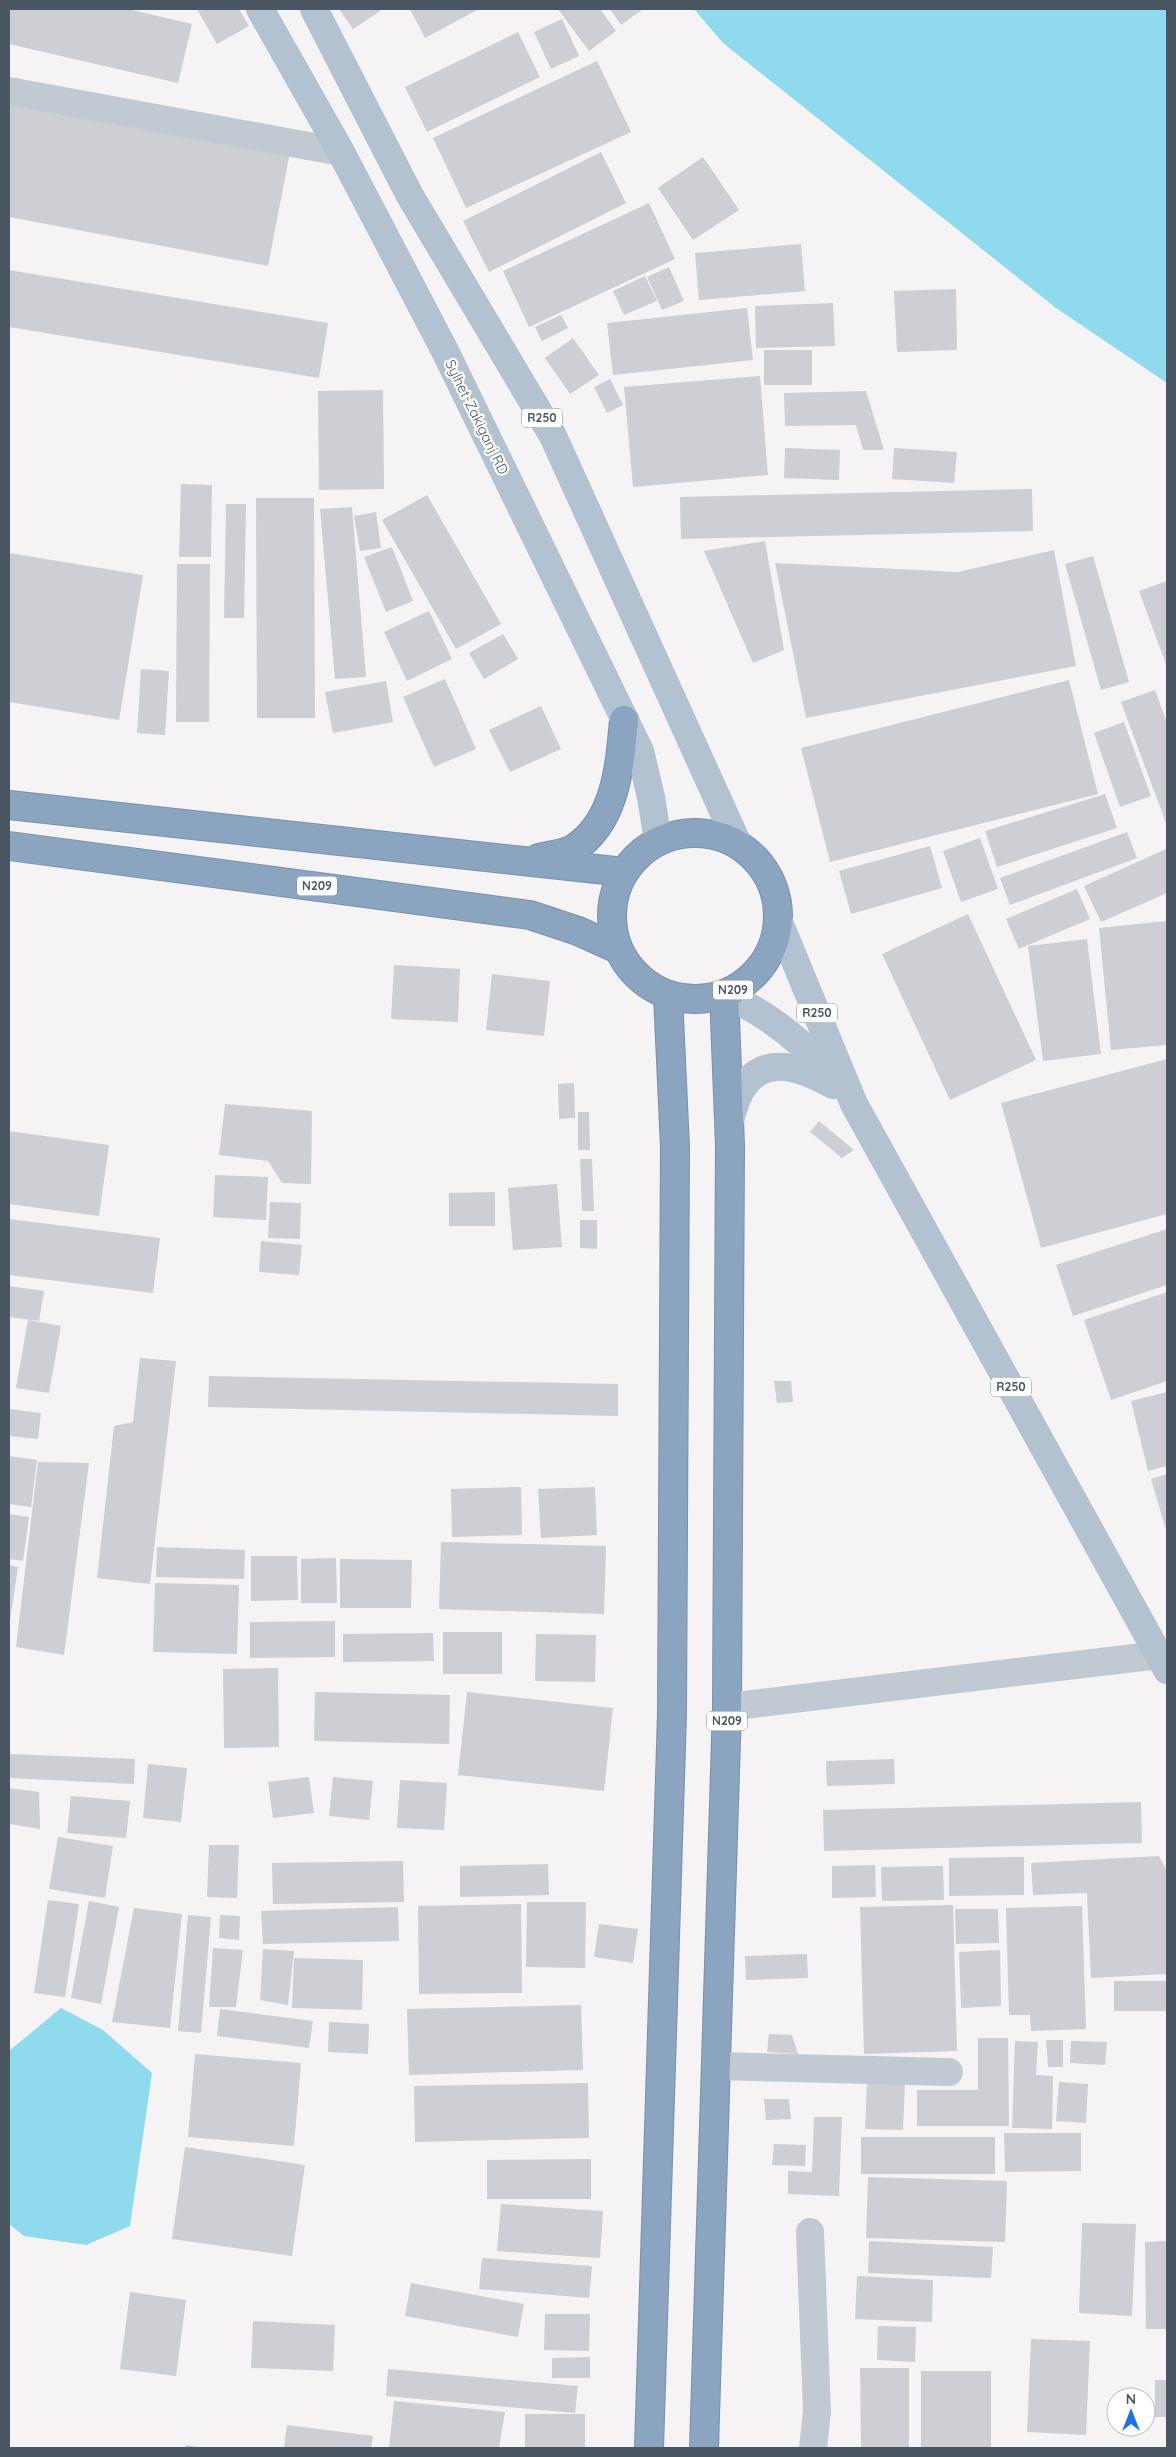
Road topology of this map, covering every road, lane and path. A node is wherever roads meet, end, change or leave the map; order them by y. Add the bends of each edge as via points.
1 (260, 9) edge
2 (314, 9) edge
3 (9, 91) edge
4 (341, 152) junction
5 (624, 720) junction
6 (9, 805) edge
7 (658, 841) junction
8 (738, 844) junction
9 (9, 846) edge
10 (513, 862) junction
11 (624, 872) junction
12 (779, 922) junction
13 (618, 950) junction
14 (724, 994) junction
15 (668, 995) junction
16 (854, 1104) junction
17 (728, 1123) junction
18 (1163, 1662) edge
19 (727, 1707) junction
20 (716, 2066) junction
21 (949, 2072) dead end
22 (810, 2232) dead end
23 (649, 2448) edge
24 (704, 2448) edge
25 (813, 2448) edge

1 - 4 main road, Sylhet-Zakiganj RD
2 - 8 main road, R250 via 409,194 553,436
3 - 4 street
4 - 5 main road, Sylhet-Zakiganj RD via 445,351
5 - 7 main road, Sylhet-Zakiganj RD via 640,751
5 - 10 highway via 613,794 603,817 589,836 572,850
6 - 10 highway
7 - 8 highway, N209 via 685,833 713,834
7 - 11 highway, N209 via 638,854
8 - 12 highway, N209 via 757,858 770,878 778,899
9 - 13 highway, N209 via 530,915 578,931
10 - 11 highway
11 - 13 highway, N209 via 613,897 612,923
12 - 14 highway, N209 via 774,945 762,966 745,983
12 - 16 main road, R250
13 - 15 highway, N209 via 631,969
14 - 15 highway, N209 via 696,999
14 - 16 main road, R250 via 746,1004 787,1032 808,1050
14 - 17 highway, N209
15 - 23 highway via 675,1147 672,1714
16 - 17 main road via 833,1085 812,1073 791,1066 764,1069 748,1080
16 - 18 main road, R250
17 - 19 highway, N209
18 - 19 street
19 - 20 highway, N209
20 - 21 street
20 - 24 highway, N209
22 - 25 street via 818,2412

